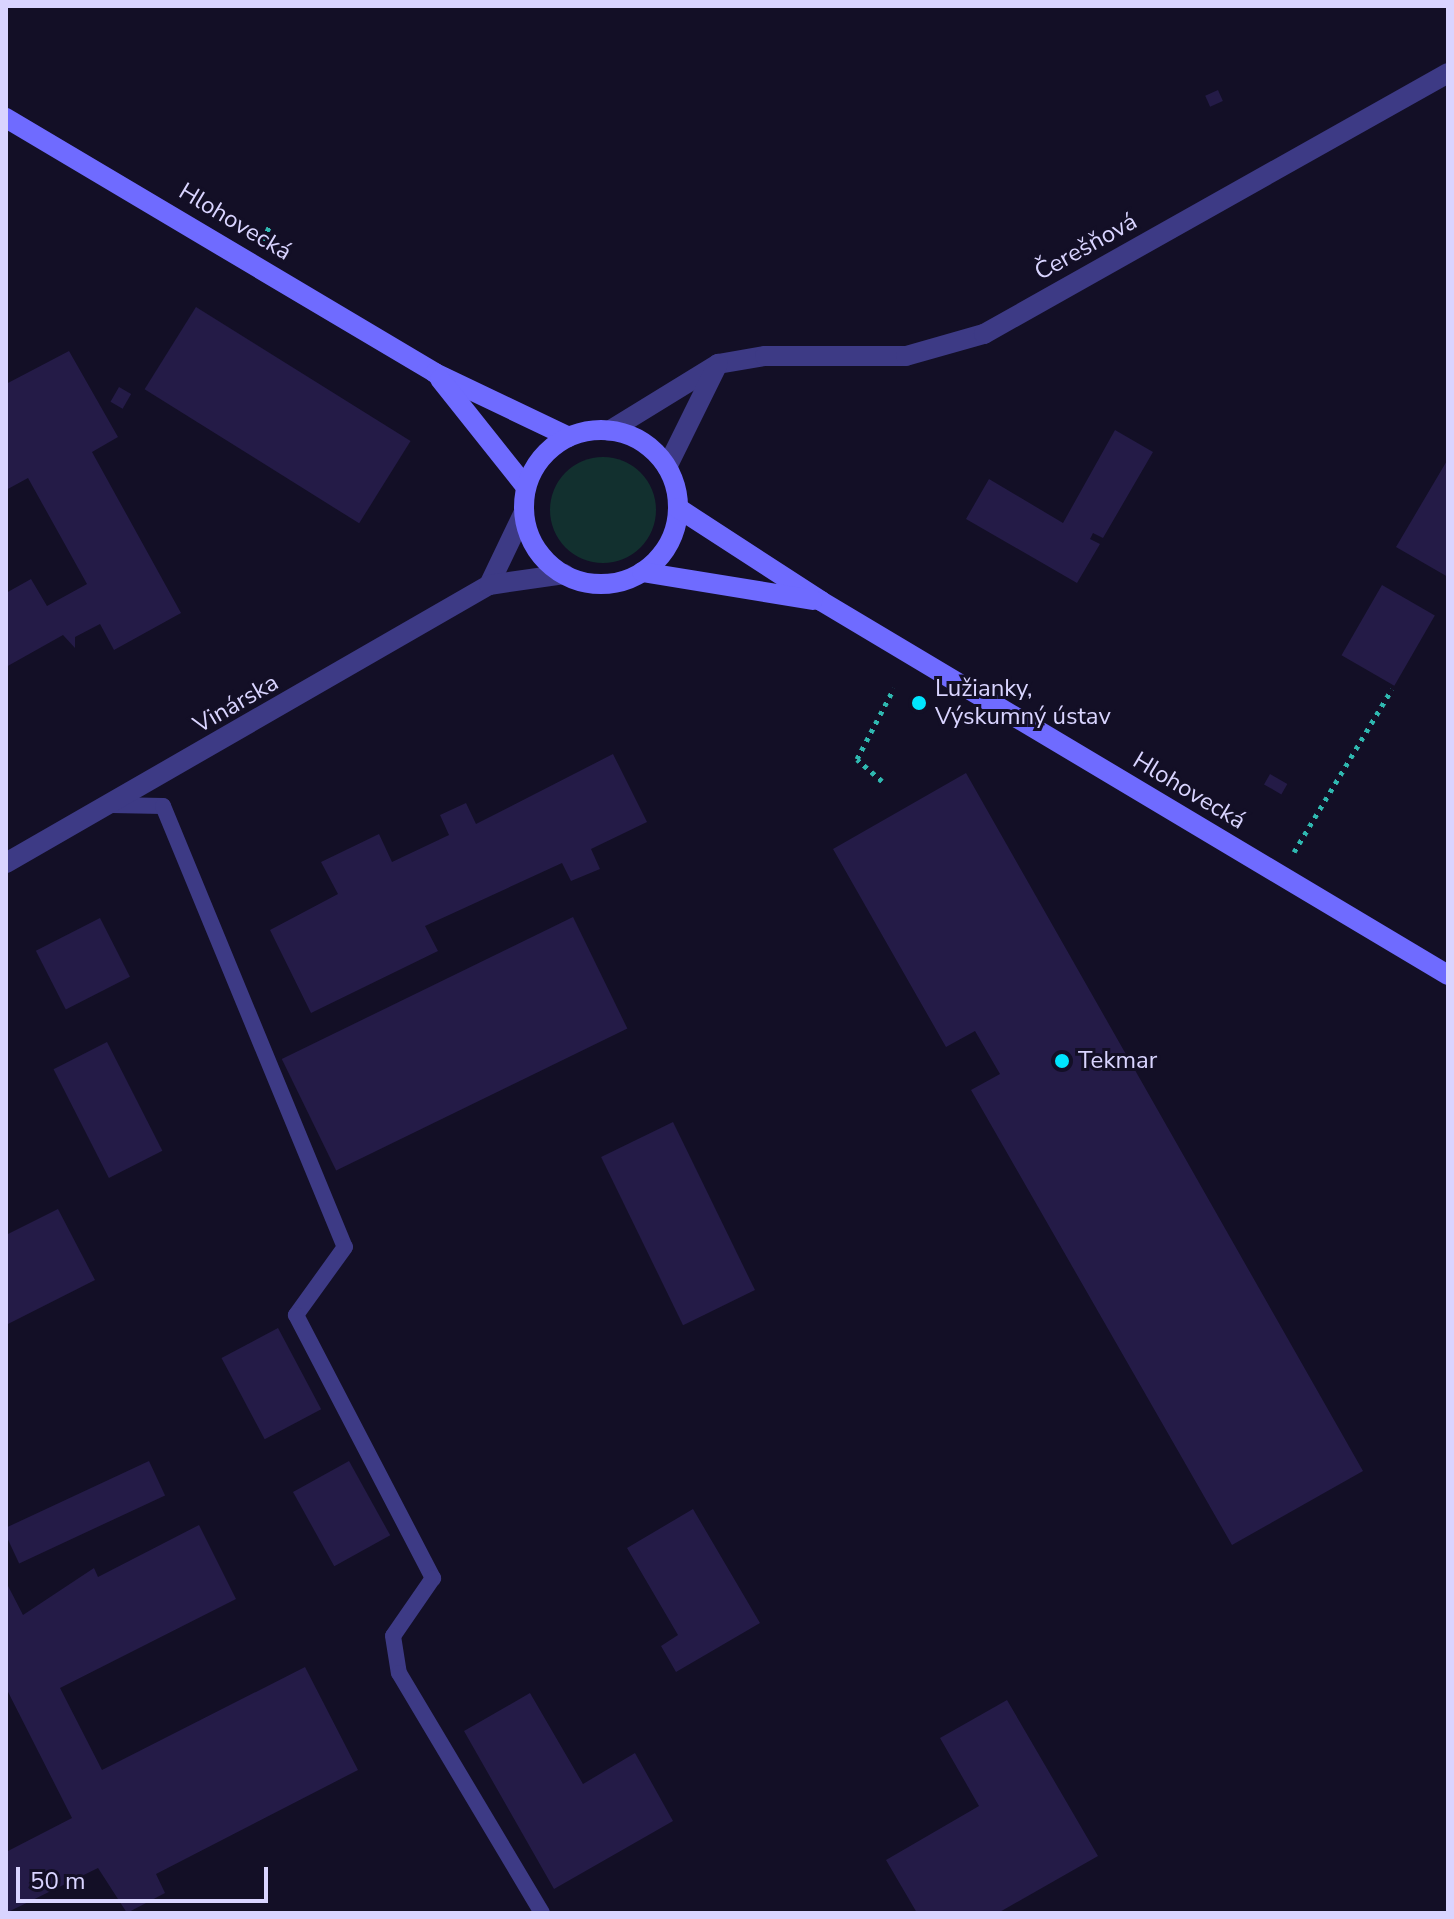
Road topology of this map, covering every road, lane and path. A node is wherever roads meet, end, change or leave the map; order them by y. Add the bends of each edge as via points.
1 (1448, 73) edge
2 (6, 118) edge
3 (718, 364) junction
4 (435, 373) junction
5 (609, 431) junction
6 (569, 437) junction
7 (667, 467) junction
8 (526, 487) junction
9 (678, 508) junction
10 (524, 512) junction
11 (642, 572) junction
12 (564, 574) junction
13 (489, 585) junction
14 (821, 601) junction
15 (894, 688) dead end
16 (1392, 689) dead end
17 (882, 781) dead end
18 (112, 805) junction
19 (1305, 858) dead end
20 (6, 863) edge
21 (1448, 975) edge
22 (542, 1913) edge

1 - 3 street, Čerešňová via 984,334 906,356 765,356
2 - 4 main road, Hlohovecká
3 - 5 street, Čerešňová
3 - 7 street
4 - 6 main road, Hlohovecká
4 - 8 main road, Hlohovecká
5 - 6 main road
5 - 7 main road via 642,442
6 - 8 main road via 542,457
7 - 9 main road
8 - 10 main road
9 - 11 main road via 672,537
9 - 14 main road, Hlohovecká
10 - 12 main road via 536,548
10 - 13 street
11 - 12 main road via 595,583
11 - 14 main road, Hlohovecká
12 - 13 street, Vinárska
13 - 18 street, Vinárska
14 - 21 main road, Hlohovecká
15 - 17 path via 857,759
16 - 19 path via 1294,852
18 - 20 street, Vinárska
18 - 22 lane via 163,806 345,1247 296,1315 433,1578 393,1636 399,1673

